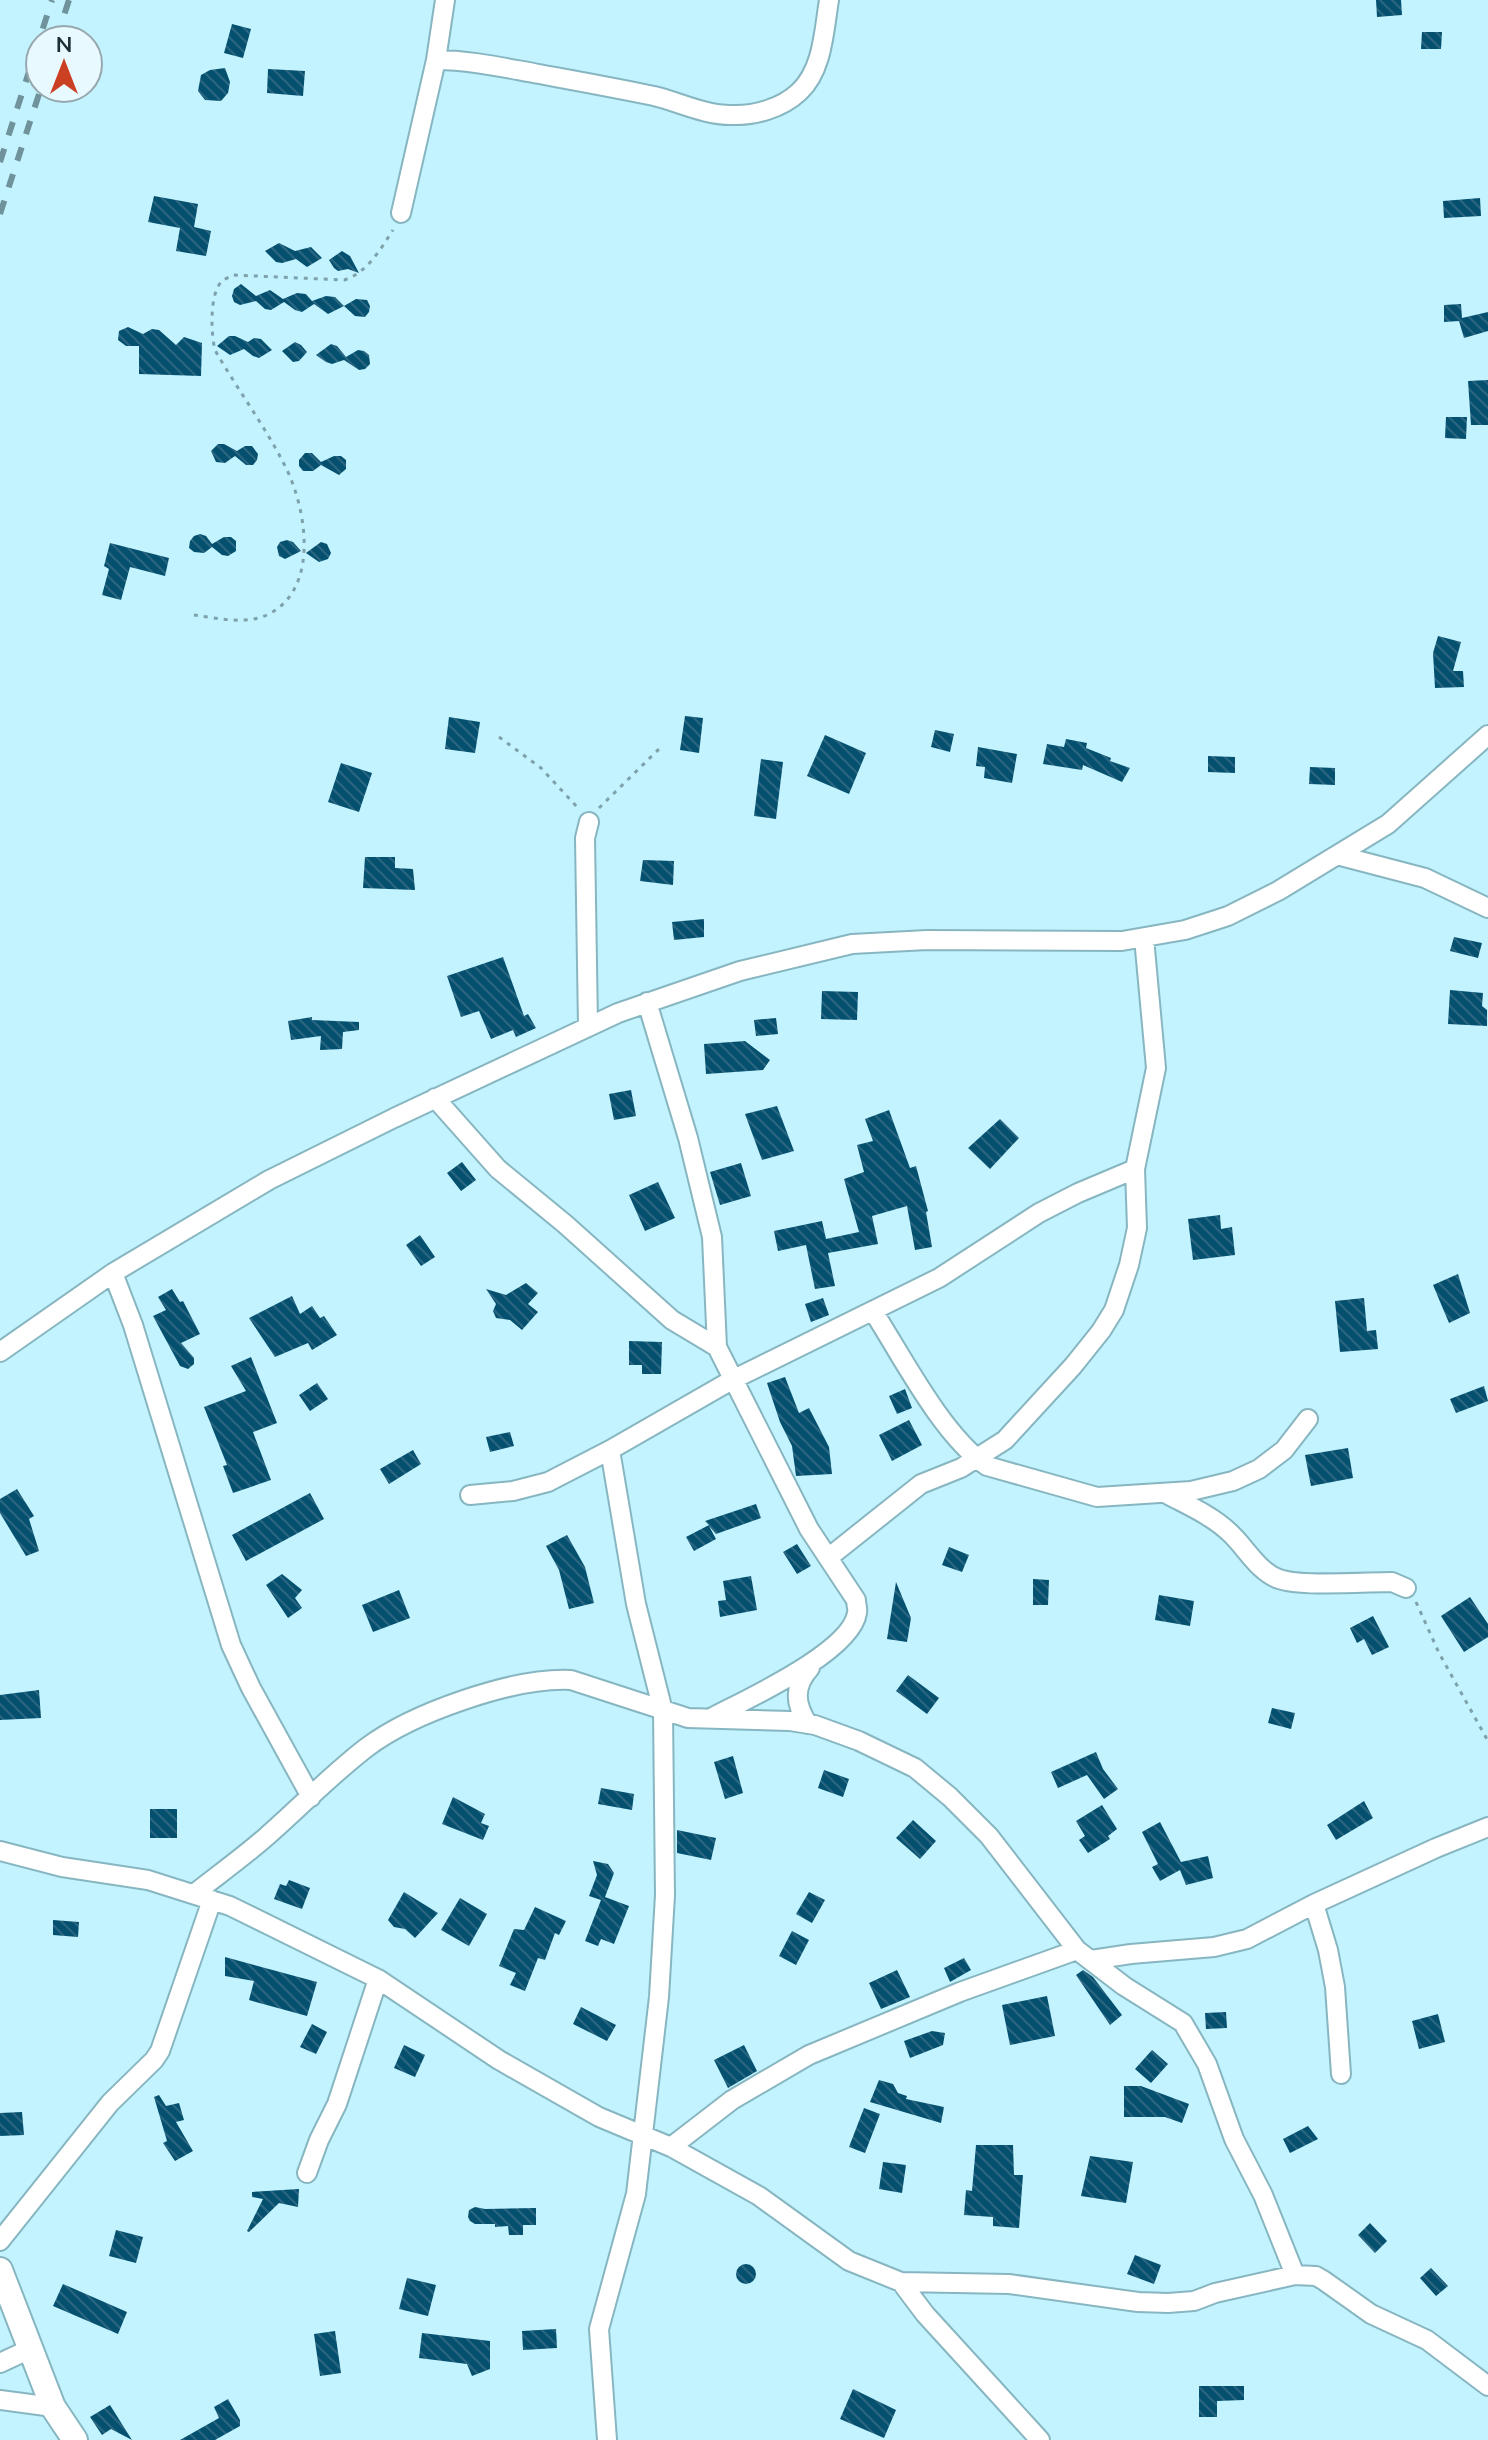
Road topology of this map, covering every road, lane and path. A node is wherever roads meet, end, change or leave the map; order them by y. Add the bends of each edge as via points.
1 (445, 0) edge
2 (829, 0) edge
3 (436, 60) junction
4 (401, 213) joint
5 (194, 615) dead end
6 (1488, 735) edge
7 (499, 737) dead end
8 (659, 749) dead end
9 (589, 822) junction
10 (1337, 855) junction
11 (1488, 908) edge
12 (1144, 938) junction
13 (647, 1002) junction
14 (588, 1026) junction
15 (435, 1098) junction
16 (1135, 1169) junction
17 (113, 1273) junction
18 (873, 1311) junction
19 (717, 1347) junction
20 (0, 1352) edge
21 (732, 1380) junction
22 (1308, 1419) dead end
23 (610, 1450) junction
24 (977, 1459) junction
25 (1165, 1493) junction
26 (470, 1495) dead end
27 (828, 1558) junction
28 (1406, 1588) joint
29 (819, 1657) junction
30 (663, 1711) junction
31 (708, 1720) junction
32 (808, 1724) junction
33 (1488, 1741) edge
34 (311, 1797) junction
35 (1488, 1827) edge
36 (0, 1851) edge
37 (203, 1897) junction
38 (1314, 1904) junction
39 (1084, 1955) junction
40 (378, 1979) junction
41 (1341, 2074) dead end
42 (645, 2134) junction
43 (671, 2147) junction
44 (307, 2173) dead end
45 (0, 2241) edge
46 (0, 2270) edge
47 (1295, 2275) junction
48 (901, 2282) junction
49 (30, 2349) junction
50 (0, 2363) edge
51 (1488, 2386) edge
52 (0, 2400) edge
53 (53, 2407) junction
54 (75, 2440) edge
55 (607, 2440) edge
56 (1040, 2440) edge

1 - 3 street
2 - 3 street via 810,78 788,101 752,114 705,112 614,88
3 - 4 street
4 - 5 path via 386,242 356,277 233,275 216,291 211,331 215,350 290,476 305,551 295,591 265,616 241,620
6 - 10 street via 1388,824
7 - 9 path via 541,768
8 - 9 path
9 - 14 street
10 - 11 street via 1425,878
10 - 12 street via 1228,916
12 - 13 street via 852,944 740,971
12 - 16 street via 1156,1068
13 - 14 street
13 - 19 street via 712,1237
14 - 15 street
15 - 17 street via 269,1180
15 - 19 street via 498,1169 672,1320
16 - 18 street via 1039,1213 939,1278
16 - 24 street via 1137,1228 1114,1310 1033,1410 1005,1440
17 - 20 street
17 - 34 street via 231,1645
18 - 21 street
18 - 24 street via 951,1431
19 - 21 street
21 - 23 street
21 - 27 street
22 - 25 street via 1284,1450 1259,1469 1233,1481
23 - 26 street via 548,1482
23 - 30 street via 636,1604
24 - 25 street via 1097,1497
24 - 27 street via 921,1484
25 - 28 street via 1221,1526 1279,1579 1392,1582
27 - 29 street via 856,1600 857,1613 845,1636
28 - 33 path
29 - 31 street
29 - 32 street via 797,1690 797,1703
30 - 31 street
30 - 34 street via 571,1680 502,1689 388,1733
30 - 42 street via 665,1895
31 - 32 street
32 - 39 street via 915,1768 950,1797 989,1836
34 - 37 street
35 - 38 street
36 - 37 street via 148,1880
37 - 40 street
37 - 45 street via 160,2051 110,2103
38 - 39 street via 1247,1939 1214,1947
38 - 41 street via 1335,1987
39 - 43 street via 960,1992 809,2055 732,2100
39 - 47 street via 1183,2023 1194,2037
40 - 42 street via 499,2060 599,2117
40 - 44 street via 337,2104
42 - 43 street
42 - 55 street via 636,2194 599,2329
43 - 48 street via 759,2196 849,2261
46 - 49 street
47 - 48 street via 1168,2303 1009,2284
47 - 51 street via 1323,2280 1371,2314 1427,2340
48 - 56 street
49 - 50 street
49 - 53 street
52 - 53 street
53 - 54 street

